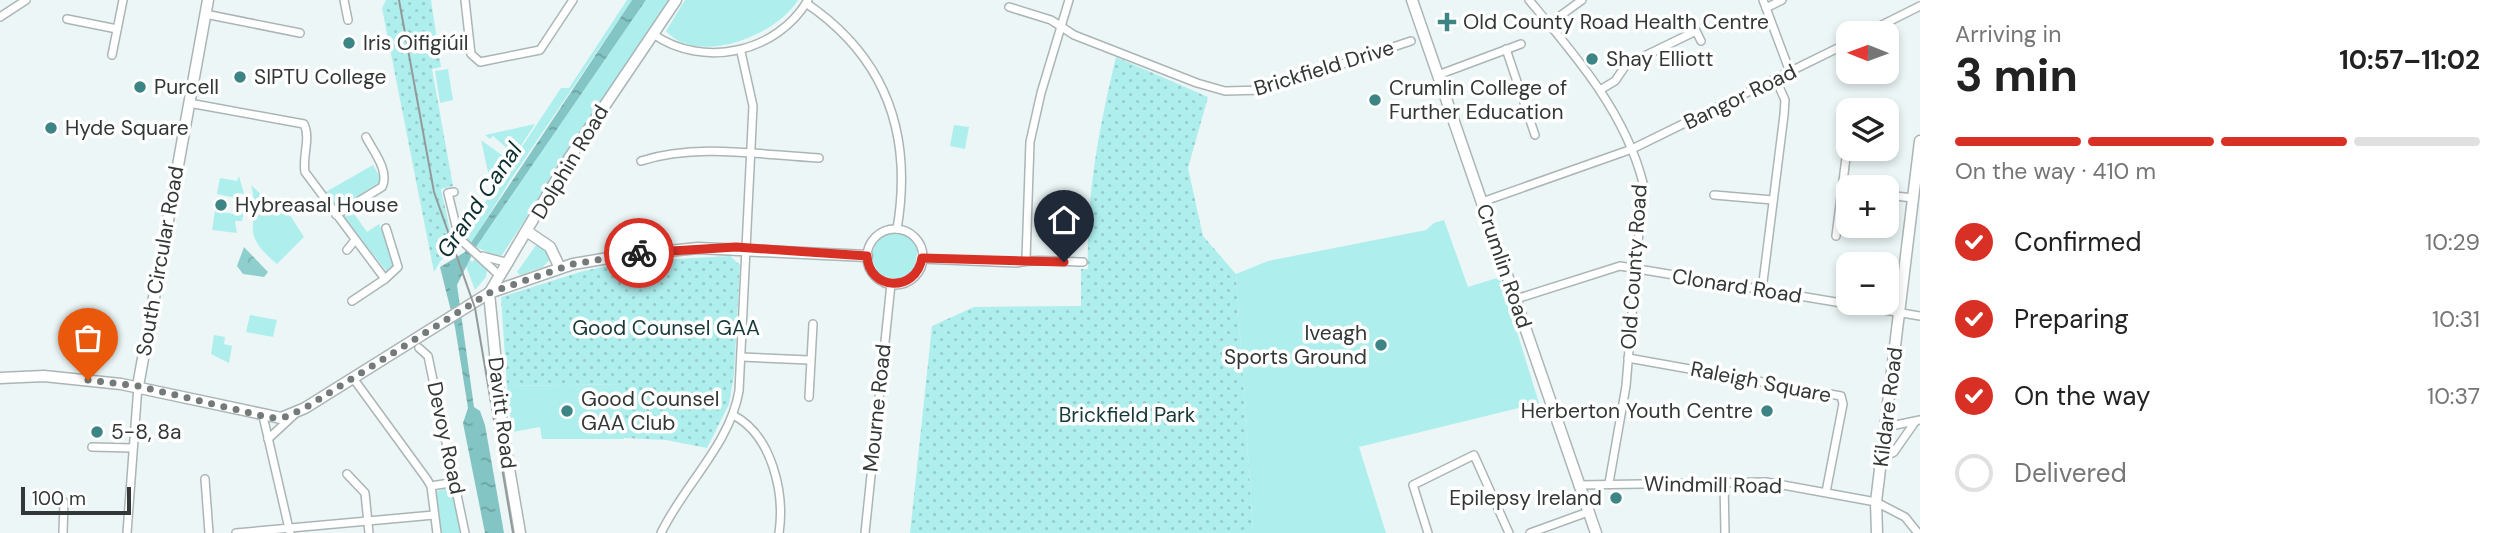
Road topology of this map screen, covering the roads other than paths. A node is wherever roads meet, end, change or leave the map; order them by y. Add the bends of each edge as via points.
1 (26, 0) edge
2 (123, 0) edge
3 (208, 0) edge
4 (344, 0) edge
5 (465, 0) edge
6 (573, 0) edge
7 (676, 0) edge
8 (1069, 0) edge
9 (1412, 0) edge
10 (1529, 0) edge
11 (1582, 0) edge
12 (1782, 0) edge
13 (807, 2) edge
14 (1765, 4) edge
15 (1920, 6) edge
16 (1009, 7) dead end
17 (205, 15) junction
18 (3, 16) edge
19 (67, 19) dead end
20 (348, 20) dead end
21 (1890, 21) edge
22 (1549, 24) junction
23 (1060, 27) junction
24 (117, 29) junction
25 (300, 33) dead end
26 (653, 34) junction
27 (1411, 41) dead end
28 (1701, 41) dead end
29 (1521, 44) dead end
30 (1506, 49) junction
31 (1836, 49) edge
32 (741, 51) junction
33 (112, 55) dead end
34 (1790, 72) junction
35 (1438, 75) junction
36 (1776, 80) junction
37 (1600, 90) junction
38 (189, 103) junction
39 (1535, 135) dead end
40 (366, 137) dead end
41 (1920, 141) edge
42 (1632, 149) junction
43 (752, 154) junction
44 (819, 158) dead end
45 (641, 161) dead end
46 (454, 192) dead end
47 (1714, 195) dead end
48 (1899, 196) edge
49 (1913, 198) junction
50 (1773, 200) junction
51 (1482, 202) junction
52 (336, 215) junction
53 (386, 228) dead end
54 (897, 229) junction
55 (528, 232) junction
56 (355, 240) junction
57 (746, 248) junction
58 (347, 250) dead end
59 (480, 255) junction
60 (867, 256) junction
61 (922, 258) junction
62 (1026, 259) junction
63 (1083, 262) dead end
64 (509, 263) junction
65 (561, 268) junction
66 (1635, 269) junction
67 (500, 276) junction
68 (385, 279) junction
69 (891, 284) junction
70 (1762, 290) junction
71 (489, 293) junction
72 (1516, 299) junction
73 (352, 301) dead end
74 (1836, 302) edge
75 (1899, 313) joint
76 (1899, 315) edge
77 (1920, 316) edge
78 (813, 324) dead end
79 (419, 348) dead end
80 (742, 357) junction
81 (1628, 358) junction
82 (809, 360) junction
83 (0, 378) edge
84 (353, 378) junction
85 (138, 386) junction
86 (809, 397) dead end
87 (296, 412) junction
88 (733, 415) junction
89 (263, 416) junction
90 (1917, 421) edge
91 (1886, 427) junction
92 (268, 439) junction
93 (92, 447) dead end
94 (132, 449) junction
95 (1882, 458) junction
96 (347, 474) dead end
97 (205, 479) dead end
98 (1724, 481) junction
99 (456, 482) junction
100 (1609, 483) junction
101 (1578, 485) junction
102 (431, 486) junction
103 (1826, 492) junction
104 (64, 502) dead end
105 (1875, 502) junction
106 (1588, 512) junction
107 (1896, 512) junction
108 (434, 514) junction
109 (368, 522) junction
110 (1876, 522) junction
111 (290, 531) edge
112 (62, 533) edge
113 (127, 533) edge
114 (209, 533) edge
115 (236, 533) edge
116 (369, 533) edge
117 (436, 533) edge
118 (465, 533) edge
119 (520, 533) edge
120 (660, 533) edge
121 (779, 533) edge
122 (865, 533) edge
123 (1428, 533) edge
124 (1509, 533) edge
125 (1530, 533) edge
126 (1596, 533) edge
127 (1725, 533) edge
128 (1877, 533) edge
129 (1918, 533) edge

1 - 18 street
2 - 24 street
3 - 17 main road, South Circular Road
4 - 20 street
5 - 6 street via 470,49 480,62 540,50
7 - 26 main road, Dolphin Road
8 - 23 street
9 - 35 main road, Crumlin Road
10 - 22 street, Old County Road
11 - 22 street
12 - 14 street
13 - 32 street via 790,22
13 - 54 street via 860,53 895,119 903,156
14 - 34 street
15 - 21 street
16 - 23 street, Brickfield Drive
17 - 25 street
17 - 38 main road, South Circular Road
19 - 24 street
22 - 37 street, Old County Road
23 - 27 street, Brickfield Drive via 1197,83 1245,92 1281,85
23 - 62 street via 1030,142
24 - 33 street
26 - 32 street via 689,51
26 - 55 main road, Dolphin Road via 570,157
28 - 37 street via 1696,31 1626,65 1615,81
29 - 30 street
30 - 35 street
30 - 39 street
31 - 34 street, Bangor Road
32 - 43 street via 753,106
34 - 36 street, Bangor Road
35 - 51 main road, Crumlin Road
36 - 42 street, Bangor Road
36 - 50 street via 1785,100
37 - 42 street, Old County Road
38 - 52 street via 304,124 305,172
38 - 85 main road, South Circular Road
40 - 52 street via 385,181
41 - 49 main road, Kildare Road
42 - 51 street, Bangor Road
42 - 66 street, Old County Road via 1643,183
43 - 44 street
43 - 45 street via 671,153
43 - 57 street
46 - 59 street via 448,193 456,232
47 - 50 street
48 - 49 street
49 - 75 main road, Kildare Road
50 - 70 street
51 - 72 main road, Crumlin Road
52 - 56 street
53 - 68 street via 398,267
54 - 60 street via 879,234 870,243
54 - 61 street via 918,241
55 - 64 main road, Dolphin Road
55 - 65 main road via 550,247
56 - 58 street
56 - 68 street
57 - 60 main road
57 - 65 main road via 646,252
57 - 80 street
59 - 64 street
59 - 67 street
60 - 69 street via 876,277
61 - 62 street via 1017,263
61 - 69 street via 910,280
62 - 63 street
64 - 67 main road, Dolphin Road
65 - 71 main road
66 - 70 street, Clonard Road
66 - 72 street, Clonard Road via 1607,269
66 - 81 street, Old County Road
67 - 71 main road, Dolphin Road
68 - 73 street
69 - 122 street, Mourne Road
70 - 74 street, Clonard Road
71 - 84 main road
71 - 119 main road, Davitt Road via 503,433
72 - 101 main road, Crumlin Road
75 - 77 street, Clonard Road
76 - 91 main road, Kildare Road
78 - 82 street
79 - 99 street, Devoy Road via 428,356
80 - 82 street
80 - 88 street
81 - 100 street, Old County Road
81 - 103 street, Raleigh Square via 1841,396
82 - 86 street
83 - 85 main road, South Circular Road via 58,377
84 - 87 main road
84 - 102 street
85 - 89 main road
85 - 94 street
87 - 89 main road via 281,418
87 - 92 street
88 - 120 street
88 - 121 street via 750,427 769,460 779,492
89 - 92 street
90 - 91 street
90 - 95 street via 1894,452
91 - 95 main road, Kildare Road
92 - 111 street
93 - 94 street
94 - 113 street
95 - 105 main road, Kildare Road
96 - 109 street via 365,493
97 - 114 street
98 - 100 street, Windmill Road
98 - 103 street, Windmill Road via 1766,482
98 - 127 street
99 - 102 street
99 - 118 street, Devoy Road
100 - 101 street, Windmill Road
101 - 106 main road, Crumlin Road
102 - 108 street
103 - 105 street, Windmill Road
104 - 112 street
105 - 107 street, Windmill Road
105 - 110 main road, Kildare Road
106 - 125 street
106 - 126 main road, Crumlin Road
107 - 110 street
107 - 129 street, Windmill Road
108 - 109 street
108 - 117 street
109 - 111 street
109 - 116 street
110 - 128 main road, Kildare Road
111 - 115 street
123 - 124 street via 1413,485 1474,455

